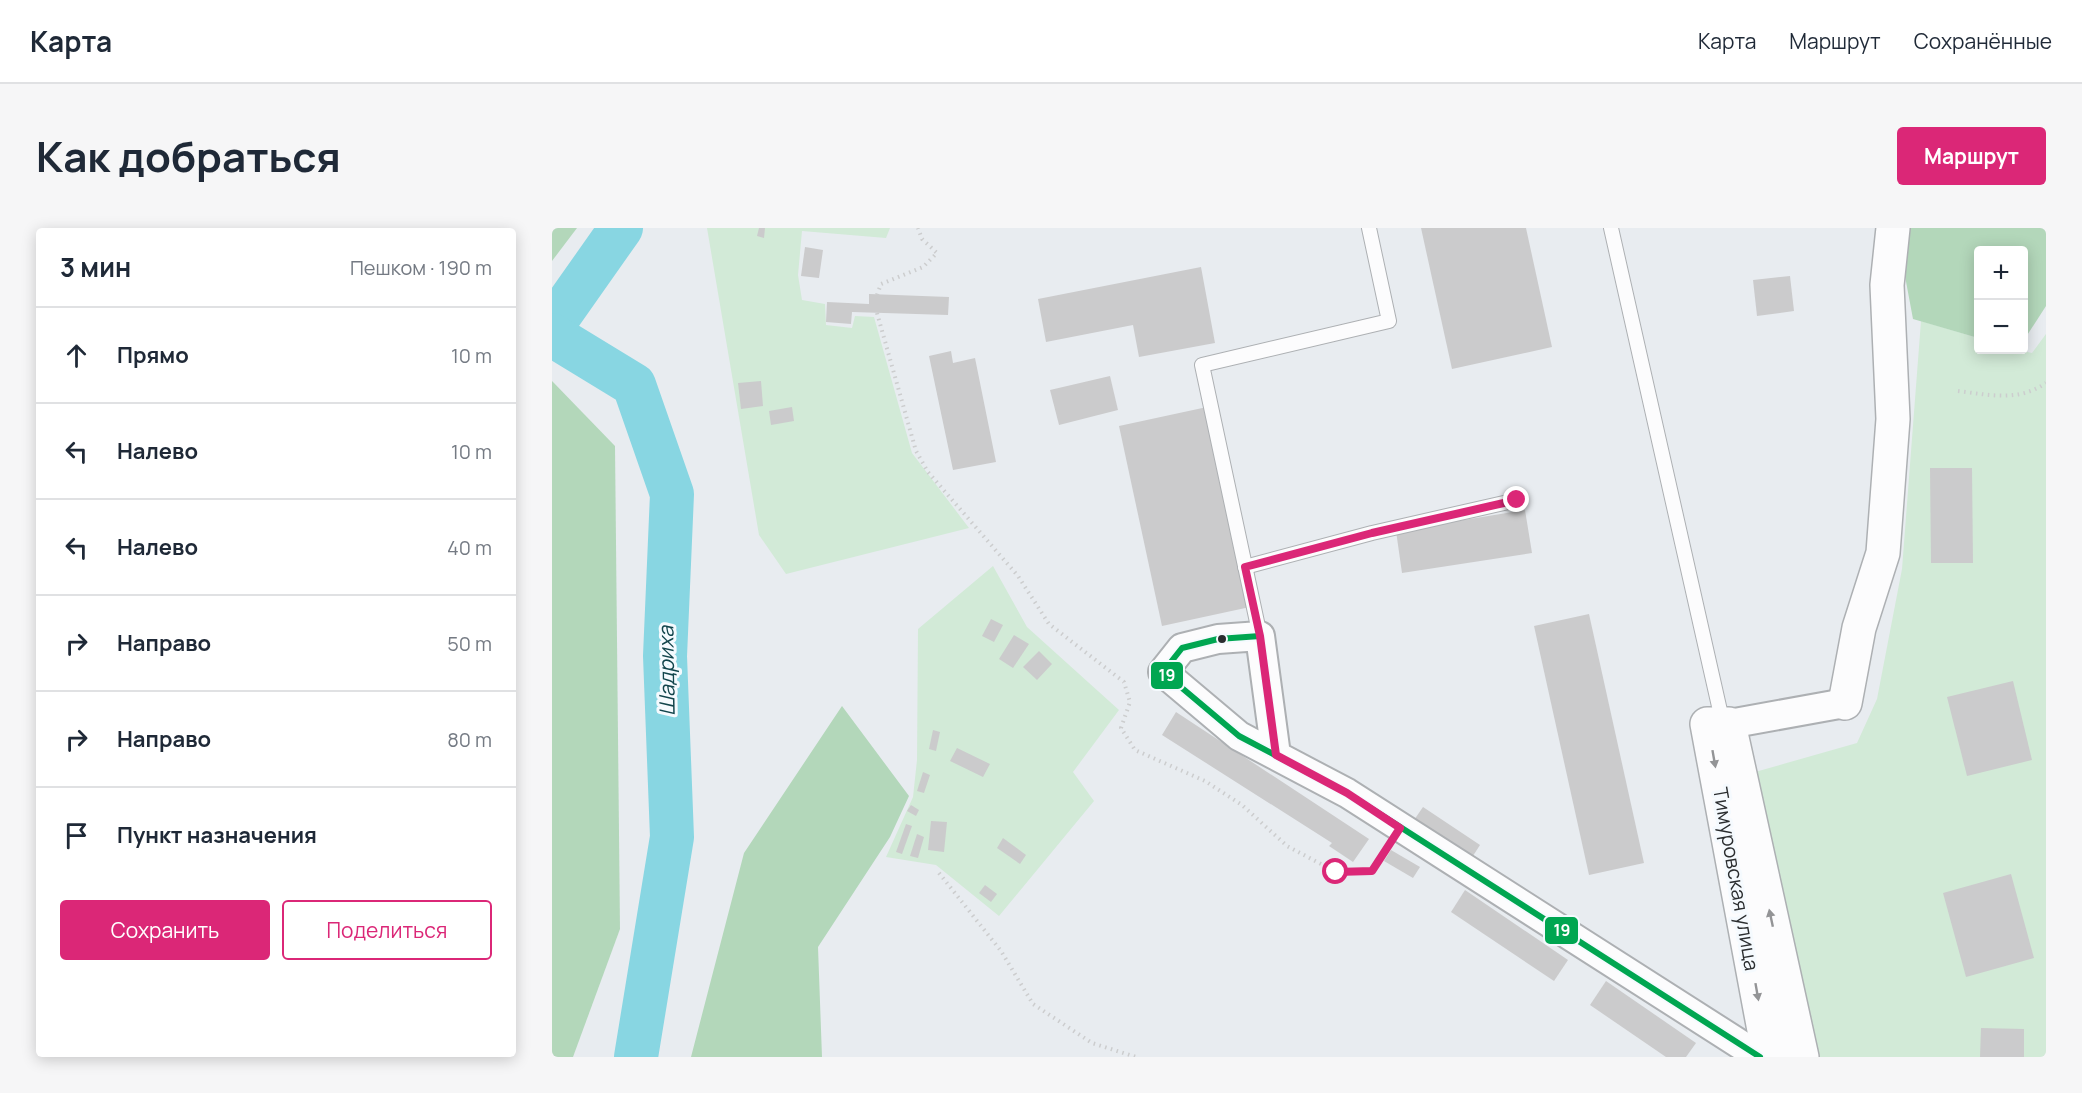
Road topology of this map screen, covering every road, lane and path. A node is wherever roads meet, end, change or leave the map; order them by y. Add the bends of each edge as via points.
1 (918, 228) edge
2 (1369, 228) edge
3 (1611, 228) edge
4 (1893, 228) edge
5 (877, 295) dead end
6 (877, 313) dead end
7 (2046, 383) edge
8 (1958, 391) dead end
9 (1517, 500) dead end
10 (1245, 567) junction
11 (1260, 636) junction
12 (1845, 703) joint
13 (1726, 724) junction
14 (1276, 755) junction
15 (1400, 828) junction
16 (939, 873) dead end
17 (1136, 1057) edge
18 (1760, 1057) edge
19 (1768, 1057) edge
20 (1802, 1057) edge

1 - 5 path via 922,239 937,253 923,267 881,284
2 - 10 lane via 1389,321 1202,365
3 - 13 lane
4 - 12 street via 1887,285 1893,419 1883,553 1859,628
6 - 15 path via 916,451 928,472 1018,576 1049,624 1124,682 1130,702 1121,728 1135,750 1205,781 1242,805 1287,846 1336,872 1372,871
7 - 8 path via 2034,392 2008,398
9 - 10 lane
10 - 11 lane
11 - 14 street
11 - 14 street via 1218,639 1182,648 1163,672 1239,736
12 - 13 street
13 -> 19 street, Тимуровская улица via 1707,724
20 -> 13 street, Тимуровская улица
14 - 15 street via 1347,793
15 - 18 street
16 - 17 path via 1001,951 1033,1004 1092,1043

